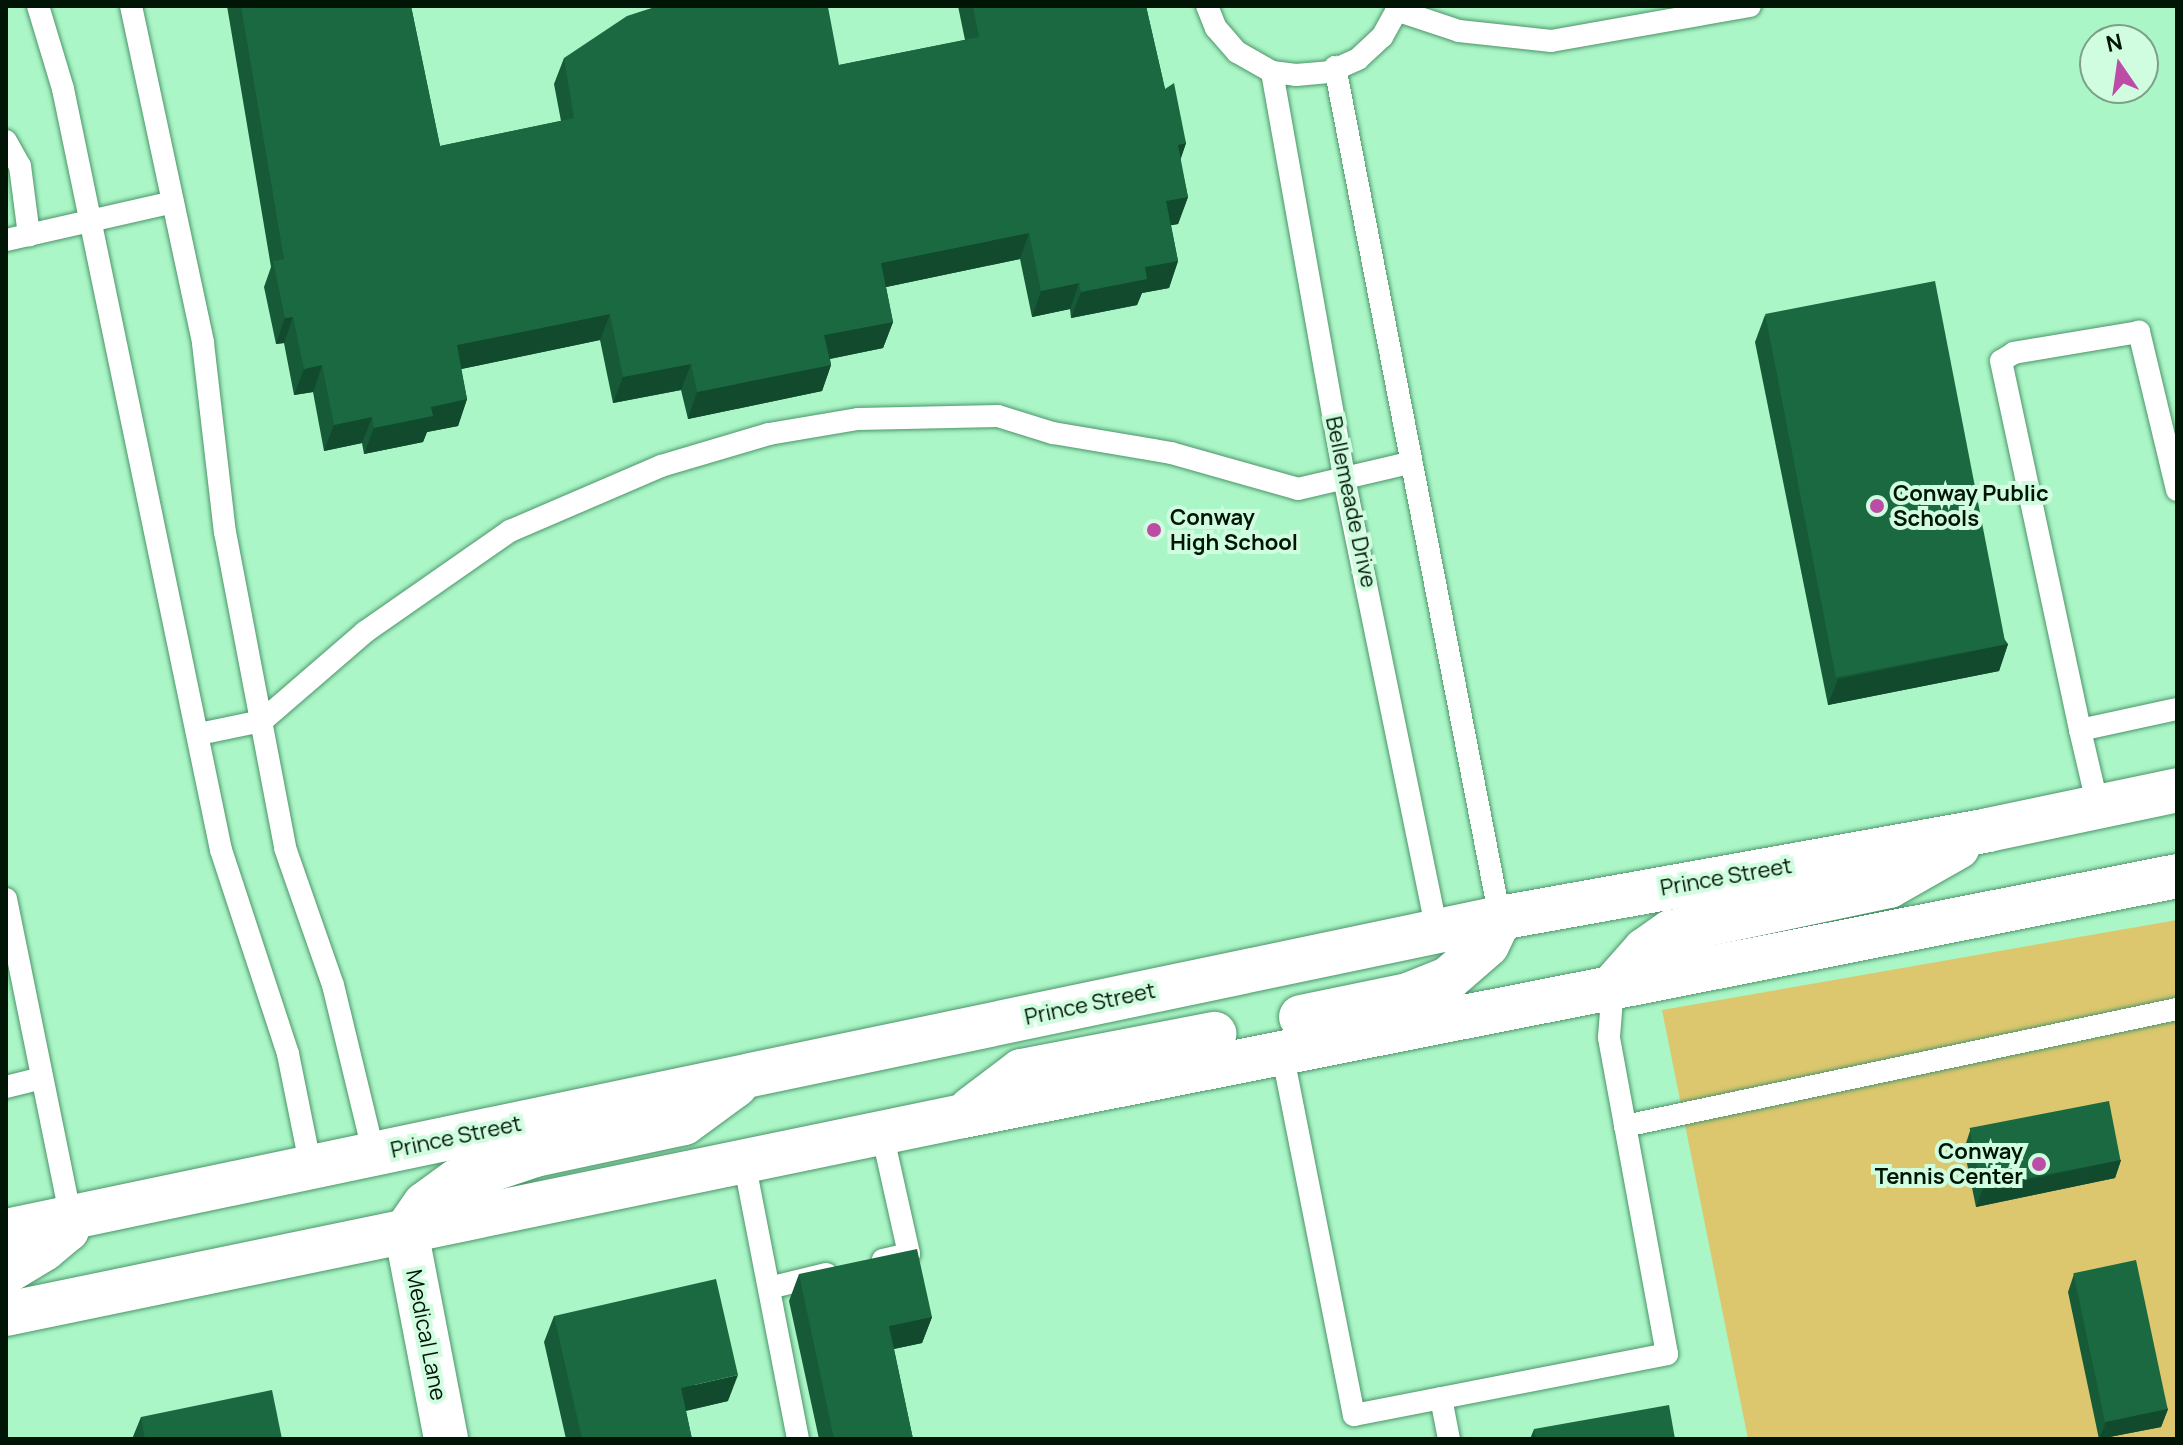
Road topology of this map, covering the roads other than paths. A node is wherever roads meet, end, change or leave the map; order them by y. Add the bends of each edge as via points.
1 (38, 6) edge
2 (131, 6) edge
3 (1207, 6) edge
4 (1750, 6) edge
5 (1398, 8) edge
6 (1335, 67) junction
7 (1272, 72) junction
8 (6, 141) edge
9 (173, 202) junction
10 (89, 223) junction
11 (29, 235) junction
12 (6, 240) edge
13 (1409, 463) junction
14 (1344, 478) junction
15 (2177, 490) edge
16 (2177, 709) edge
17 (262, 721) junction
18 (2080, 730) junction
19 (199, 734) junction
20 (2177, 790) edge
21 (2098, 807) junction
22 (1988, 830) junction
23 (2177, 876) edge
24 (6, 899) edge
25 (1500, 918) junction
26 (1437, 931) junction
27 (1613, 986) junction
28 (2177, 1009) edge
29 (1282, 1052) junction
30 (748, 1076) junction
31 (39, 1079) junction
32 (6, 1087) edge
33 (963, 1116) junction
34 (1625, 1126) junction
35 (882, 1133) junction
36 (374, 1155) junction
37 (744, 1161) junction
38 (311, 1168) junction
39 (71, 1218) junction
40 (6, 1231) edge
41 (406, 1231) junction
42 (6, 1272) edge
43 (769, 1288) junction
44 (6, 1314) edge
45 (1441, 1398) junction
46 (446, 1439) edge
47 (798, 1439) edge
48 (1449, 1439) edge

1 - 10 lane via 63,89
2 - 9 lane
3 - 7 lane via 1216,28 1237,52
4 - 5 lane via 1551,41 1459,31
5 - 6 lane via 1382,37 1358,59
6 - 7 lane via 1296,75
6 - 13 lane
7 - 14 lane, Bellemeade Drive
8 - 11 lane via 20,166
9 - 10 lane
9 - 17 lane via 203,343 225,532
10 - 11 lane
10 - 19 lane
11 - 12 lane
13 - 14 lane
13 - 25 lane
14 - 17 lane via 1298,489 1171,453 1053,433 998,416 858,419 769,434 661,466 510,531 365,632
14 - 26 lane, Bellemeade Drive
15 - 18 lane via 2139,332 2004,357
16 - 18 lane
17 - 19 lane
17 - 36 lane via 288,863 333,985
18 - 21 lane
19 - 38 lane via 221,850 288,1054
20 - 21 main road, Prince Street
21 - 22 main road, Prince Street
22 - 25 main road, Prince Street
22 - 27 main road via 1889,886 1671,932 1645,950
23 - 27 main road
24 - 31 lane
25 - 26 main road, Prince Street
25 - 33 main road via 1487,945 1448,979 1408,995 1021,1071
26 - 30 main road, Prince Street
27 - 29 main road
27 - 34 lane via 1609,1037
28 - 34 lane
29 - 33 main road
29 - 45 lane via 1354,1415
30 - 36 main road, Prince Street
30 - 41 main road via 684,1123 523,1158 457,1181 425,1204
31 - 32 lane
31 - 39 lane
33 - 35 main road
34 - 45 lane via 1667,1354
35 - 37 main road
35 - 43 lane via 909,1254
36 - 38 main road, Prince Street
37 - 41 main road
37 - 43 lane
38 - 39 main road, Prince Street
39 - 40 main road, Prince Street
39 - 42 main road via 67,1230
41 - 44 main road
41 - 46 main road, Medical Lane
43 - 47 lane
45 - 48 lane

